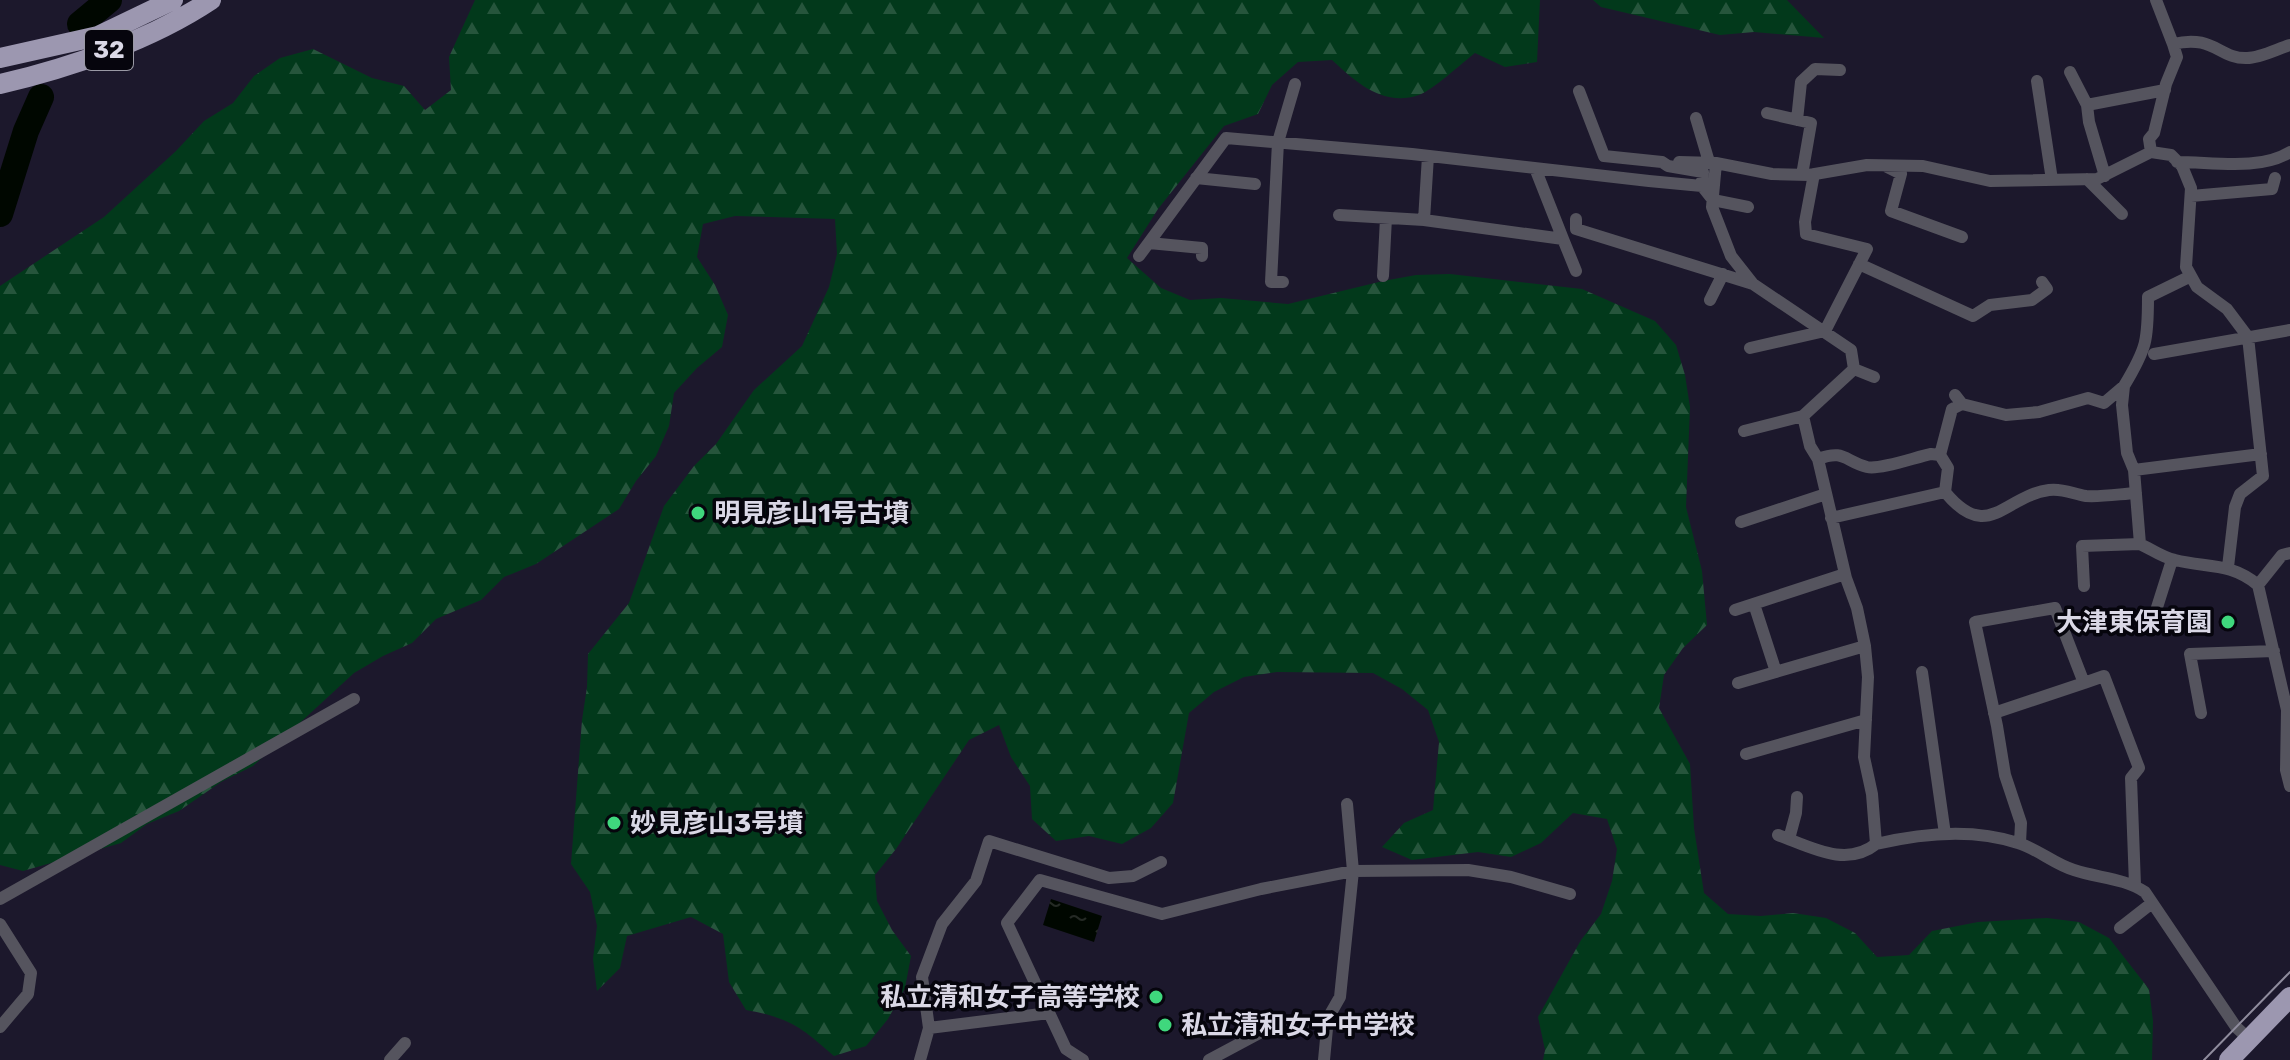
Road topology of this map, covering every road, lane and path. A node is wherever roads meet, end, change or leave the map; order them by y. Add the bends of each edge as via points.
1 (173, 0) edge
2 (211, 0) edge
3 (2156, 0) edge
4 (2173, 44) junction
5 (2290, 45) edge
6 (0, 58) edge
7 (1840, 70) dead end
8 (2070, 72) dead end
9 (2037, 81) dead end
10 (0, 84) edge
11 (1295, 84) dead end
12 (2165, 90) junction
13 (1579, 91) dead end
14 (2087, 105) junction
15 (1767, 113) dead end
16 (1696, 118) dead end
17 (1797, 120) junction
18 (1278, 142) junction
19 (2151, 152) junction
20 (2290, 152) edge
21 (1428, 156) junction
22 (1662, 162) junction
23 (1712, 162) junction
24 (2177, 162) junction
25 (1884, 165) junction
26 (1535, 168) junction
27 (1808, 174) junction
28 (2105, 176) junction
29 (1196, 178) junction
30 (2275, 178) dead end
31 (2087, 179) junction
32 (2052, 180) junction
33 (1255, 184) dead end
34 (1702, 186) junction
35 (2191, 196) junction
36 (1713, 200) junction
37 (1748, 207) dead end
38 (2122, 214) dead end
39 (1339, 215) dead end
40 (1386, 218) junction
41 (1576, 219) dead end
42 (1424, 220) junction
43 (1962, 237) dead end
44 (1563, 239) junction
45 (1149, 243) junction
46 (1139, 256) dead end
47 (1202, 256) dead end
48 (1859, 264) junction
49 (1576, 271) dead end
50 (1723, 274) junction
51 (1383, 276) dead end
52 (2191, 276) junction
53 (1283, 282) dead end
54 (2042, 282) dead end
55 (1753, 284) junction
56 (1710, 300) dead end
57 (2290, 330) edge
58 (1825, 331) junction
59 (2248, 337) junction
60 (1750, 348) dead end
61 (2154, 354) dead end
62 (1854, 369) junction
63 (1874, 377) dead end
64 (2124, 386) junction
65 (1803, 416) junction
66 (1744, 431) dead end
67 (2261, 454) junction
68 (1940, 455) junction
69 (1818, 459) junction
70 (2134, 470) junction
71 (1945, 492) junction
72 (2136, 493) junction
73 (1826, 494) junction
74 (1831, 518) junction
75 (1741, 522) dead end
76 (2140, 544) junction
77 (2290, 553) edge
78 (2172, 560) junction
79 (2228, 567) junction
80 (1845, 574) junction
81 (2258, 585) junction
82 (2084, 586) dead end
83 (1754, 604) junction
84 (1735, 610) dead end
85 (2153, 620) dead end
86 (1865, 646) junction
87 (2274, 651) junction
88 (1776, 672) junction
89 (1922, 672) dead end
90 (1738, 683) dead end
91 (2084, 683) junction
92 (354, 699) dead end
93 (1994, 713) junction
94 (2201, 713) dead end
95 (1866, 720) junction
96 (1746, 754) dead end
97 (2290, 786) edge
98 (1797, 797) dead end
99 (1347, 804) dead end
100 (1945, 834) junction
101 (2020, 843) junction
102 (1876, 844) junction
103 (1161, 862) dead end
104 (1353, 871) junction
105 (2135, 885) junction
106 (1570, 894) dead end
107 (0, 899) edge
108 (2152, 903) junction
109 (0, 924) edge
110 (2120, 928) dead end
111 (2290, 997) edge
112 (1049, 1013) junction
113 (1328, 1018) junction
114 (0, 1027) edge
115 (929, 1028) junction
116 (2249, 1039) junction
117 (405, 1043) dead end
118 (390, 1060) edge
119 (920, 1060) edge
120 (1083, 1060) edge
121 (1209, 1060) edge
122 (1324, 1060) edge
123 (2229, 1060) edge

1 - 6 highway, 32 via 98,36
2 - 10 highway, 32 via 102,53
3 - 4 street
4 - 5 street via 2208,42 2246,59
4 - 12 street via 2177,57
7 - 17 street via 1815,69 1801,82
8 - 14 street
9 - 32 street
11 - 18 street
12 - 14 street
12 - 19 street via 2149,139
13 - 22 street via 1604,156
14 - 28 street
15 - 17 street
16 - 23 street
17 - 27 street via 1811,123
18 - 21 street
18 - 29 street via 1226,138
18 - 53 street via 1271,282
19 - 24 street via 2171,155
19 - 28 street
20 - 24 street via 2257,163
21 - 26 street
21 - 42 street
22 - 23 street
22 - 34 street via 1703,172
23 - 27 street via 1772,174
23 - 36 street
24 - 35 street
25 - 27 street
25 - 32 street via 1923,166 1990,181
25 - 43 street via 1901,174 1891,211
26 - 34 street
26 - 44 street
27 - 48 street via 1806,234 1867,249
28 - 31 street
29 - 33 street
29 - 45 street
30 - 35 street via 2272,189
31 - 32 street
31 - 38 street
34 - 36 street
35 - 52 street via 2186,267
36 - 37 street
36 - 55 street via 1731,256
39 - 40 street
40 - 42 street
40 - 51 street
41 - 50 street via 1576,229
42 - 44 street
44 - 49 street
45 - 46 street
45 - 47 street via 1202,248
48 - 54 street via 1973,316 1990,305 2032,300 2047,289
48 - 58 street
50 - 55 street
50 - 56 street
52 - 59 street
52 - 64 street via 2148,297 2148,335
55 - 58 street
57 - 59 street
58 - 60 street
58 - 62 street via 1851,350
59 - 61 street
59 - 67 street
62 - 63 street
62 - 65 street
64 - 68 street via 2104,403 2088,398 2006,415 1959,399
64 - 70 street via 2127,453
65 - 66 street
65 - 69 street
67 - 70 street
67 - 79 street via 2263,476 2240,494 2235,507
68 - 69 street via 1867,467 1843,455
68 - 71 street via 1948,468
69 - 73 street
70 - 72 street
71 - 72 street via 1961,510 1989,517 2046,490 2085,496
71 - 74 street
72 - 76 street
73 - 74 street
73 - 75 street
74 - 80 street
76 - 78 street
76 - 82 street via 2082,546
77 - 81 street via 2282,555
78 - 79 street
78 - 85 street
79 - 81 street
80 - 83 street
80 - 86 street
81 - 87 street
83 - 84 street
83 - 88 street
86 - 88 street
86 - 95 street
87 - 94 street via 2190,654
87 - 97 street via 2287,710
88 - 90 street
89 - 100 street
91 - 93 street
91 - 93 street via 2055,608 1975,622
91 - 105 street via 2104,676 2139,768 2131,778
92 - 107 street
93 - 101 street via 2005,775 2021,823
95 - 96 street
95 - 102 street via 1864,757
98 - 102 street via 1784,837 1839,857 1864,854
99 - 104 street
100 - 101 street
100 - 102 street
101 - 105 street via 2074,870
103 - 115 street via 1133,876 1109,878 989,841 976,881 942,924 922,977
104 - 106 street via 1468,870
104 - 112 street via 1162,914 1040,880 1007,923
104 - 113 street via 1340,997
105 - 108 street
108 - 110 street
108 - 116 street
109 - 114 street via 31,973 28,994
111 - 116 highway
112 - 115 street
112 - 120 street via 1066,1049
113 - 121 street via 1267,1029
113 - 122 street
115 - 119 street
116 - 123 highway
117 - 118 street

